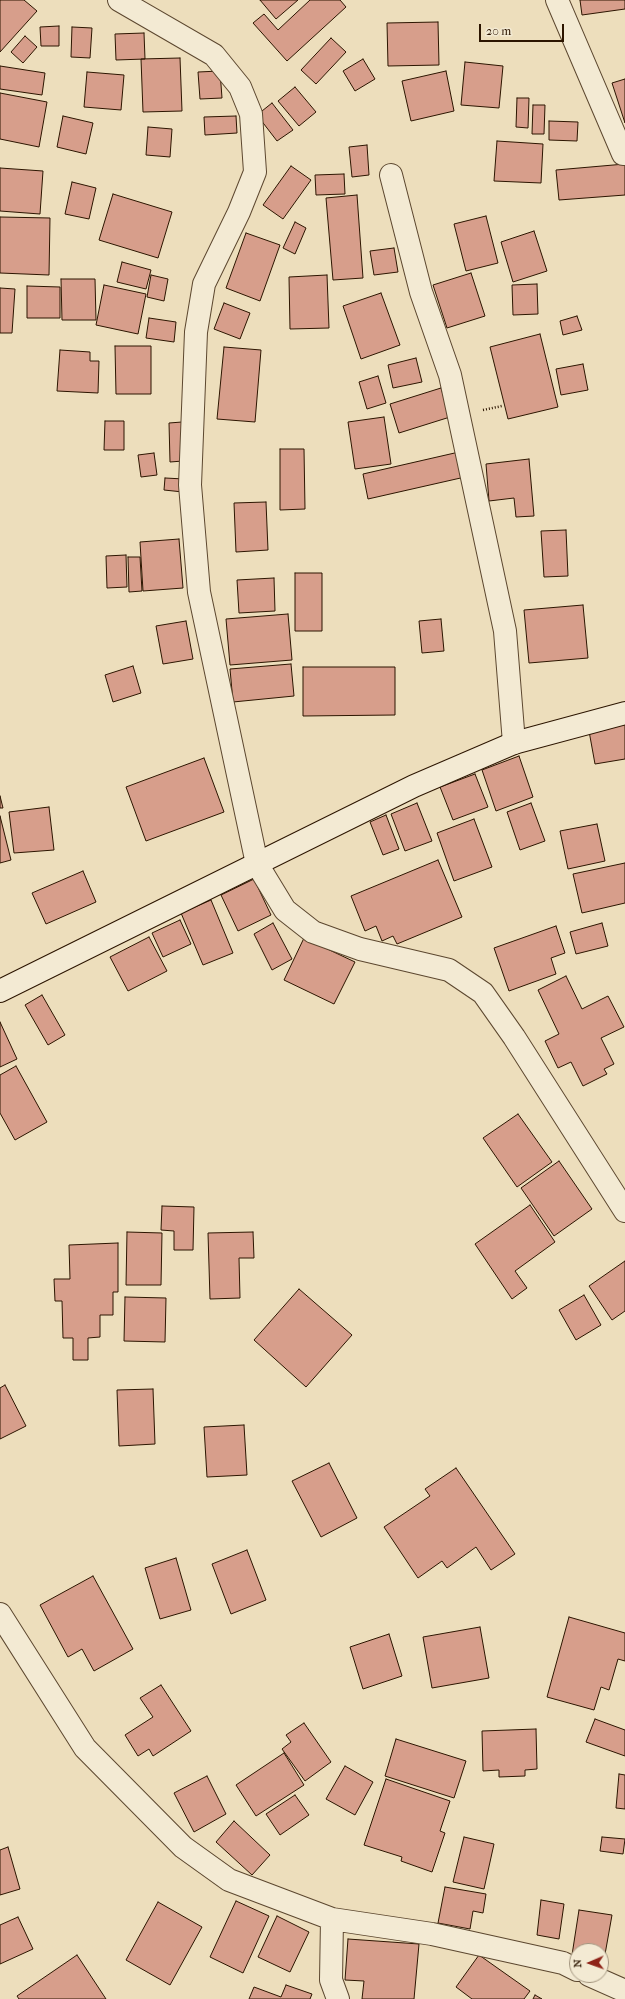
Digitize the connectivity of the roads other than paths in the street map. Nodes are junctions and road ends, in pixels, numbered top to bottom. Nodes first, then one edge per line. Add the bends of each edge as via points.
1 (119, 0) edge
2 (557, 0) edge
3 (625, 154) edge
4 (391, 175) dead end
5 (625, 713) edge
6 (514, 743) junction
7 (257, 864) junction
8 (0, 991) edge
9 (625, 1211) edge
10 (0, 1614) edge
11 (332, 1919) junction
12 (569, 1966) edge
13 (606, 1983) edge
14 (625, 1992) edge
15 (338, 1999) edge

1 - 7 street via 214,55 240,87 251,114 255,172 239,212 204,284 197,325 190,485 199,592
2 - 3 street
4 - 6 street via 420,292 450,375 505,631
5 - 6 street
6 - 7 street via 414,786
7 - 8 street
7 - 9 street via 285,910 313,932 360,948 449,970 483,993
10 - 11 street via 85,1748 183,1847 229,1880
11 - 12 street via 432,1934
11 - 15 street via 331,1980
13 - 14 street

